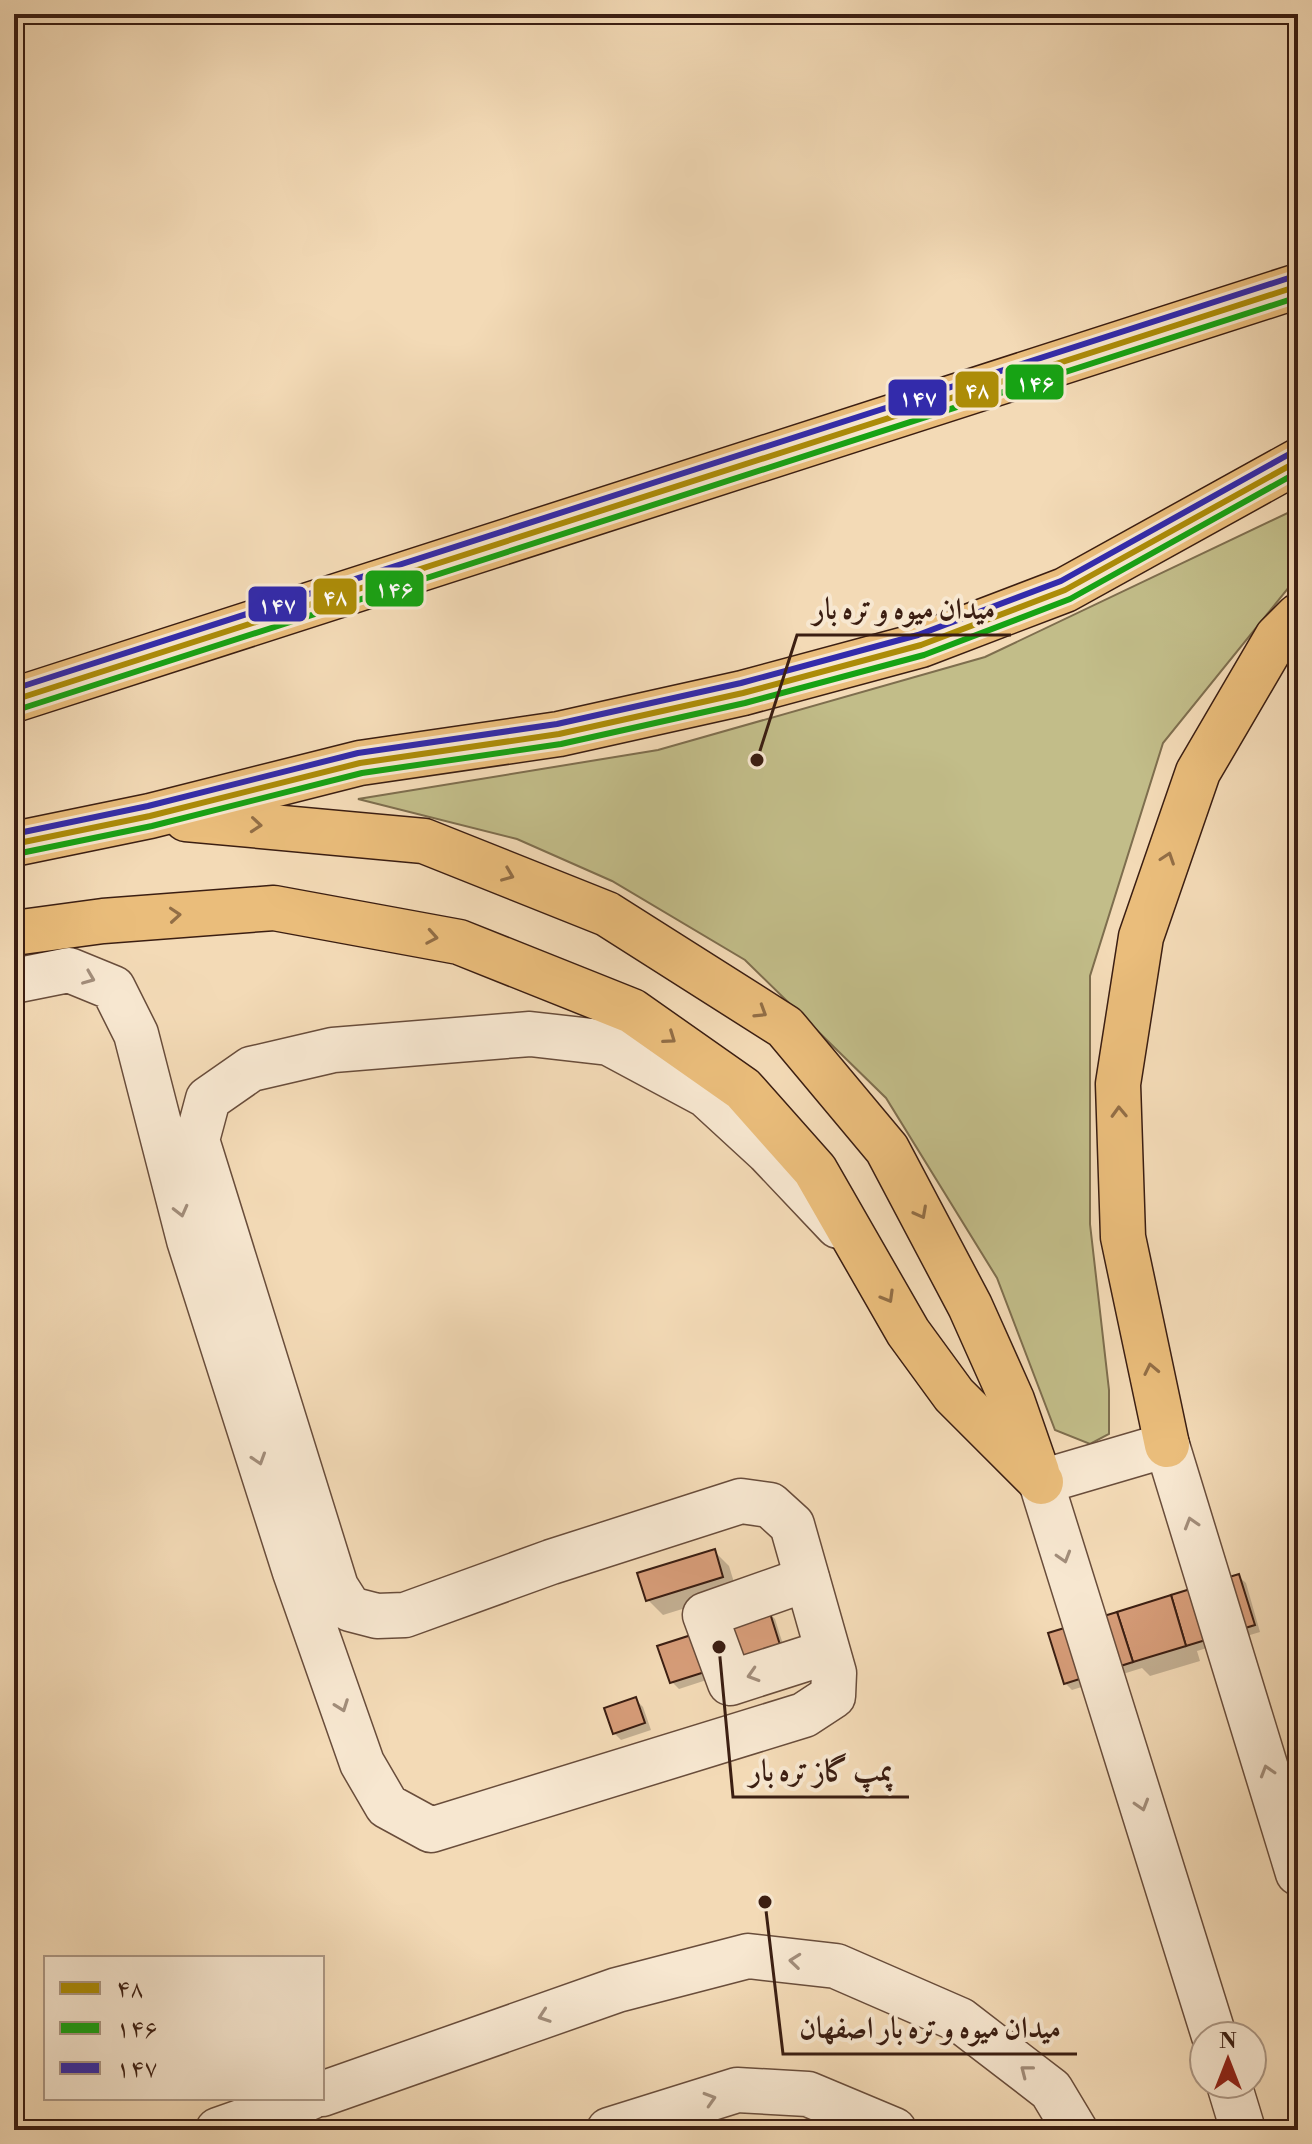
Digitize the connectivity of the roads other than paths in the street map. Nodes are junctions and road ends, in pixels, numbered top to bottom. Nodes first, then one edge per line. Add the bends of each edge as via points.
1 (1298, 286) edge
2 (1298, 461) edge
3 (1298, 616) edge
4 (14, 700) edge
5 (150, 816) junction
6 (14, 844) edge
7 (14, 933) edge
8 (14, 981) edge
9 (859, 1248) junction
10 (1167, 1445) junction
11 (1041, 1482) junction
12 (807, 1579) junction
13 (827, 1652) junction
14 (1298, 1873) edge
15 (1209, 2020) edge
16 (324, 2093) edge
17 (303, 2100) edge
18 (1234, 2100) edge
19 (218, 2130) edge
20 (609, 2130) edge
21 (894, 2130) edge
22 (1075, 2130) edge
23 (1243, 2130) edge

1 - 4 highway
2 - 5 highway via 1065,590 921,645 681,707 559,734 360,763
10 -> 3 highway via 1123,1237 1118,1084 1141,937 1198,772 1277,637
5 - 6 highway
5 -> 11 highway via 424,841 607,914 785,1027 887,1149 970,1306
7 -> 9 highway via 274,908 459,942 632,1011 743,1089 815,1170
8 -> 13 lane via 69,970 113,988 136,1034 189,1240 295,1572 362,1763 387,1806 431,1830 804,1715 833,1696 834,1673
9 -> 11 highway via 908,1332 954,1395
9 - 12 lane via 706,1095 609,1043 530,1034 333,1050 251,1069 208,1099 197,1140 336,1587 350,1609 377,1616 405,1615 741,1501 770,1505 792,1525
10 - 11 lane
14 -> 10 lane
11 -> 15 lane
12 - 13 lane
13 -> 12 lane via 730,1683 705,1615
22 -> 16 lane via 1051,2090 960,2020 836,1966 748,1956 617,1990
17 - 19 lane
18 - 23 lane
20 -> 21 lane via 737,2090 808,2094

